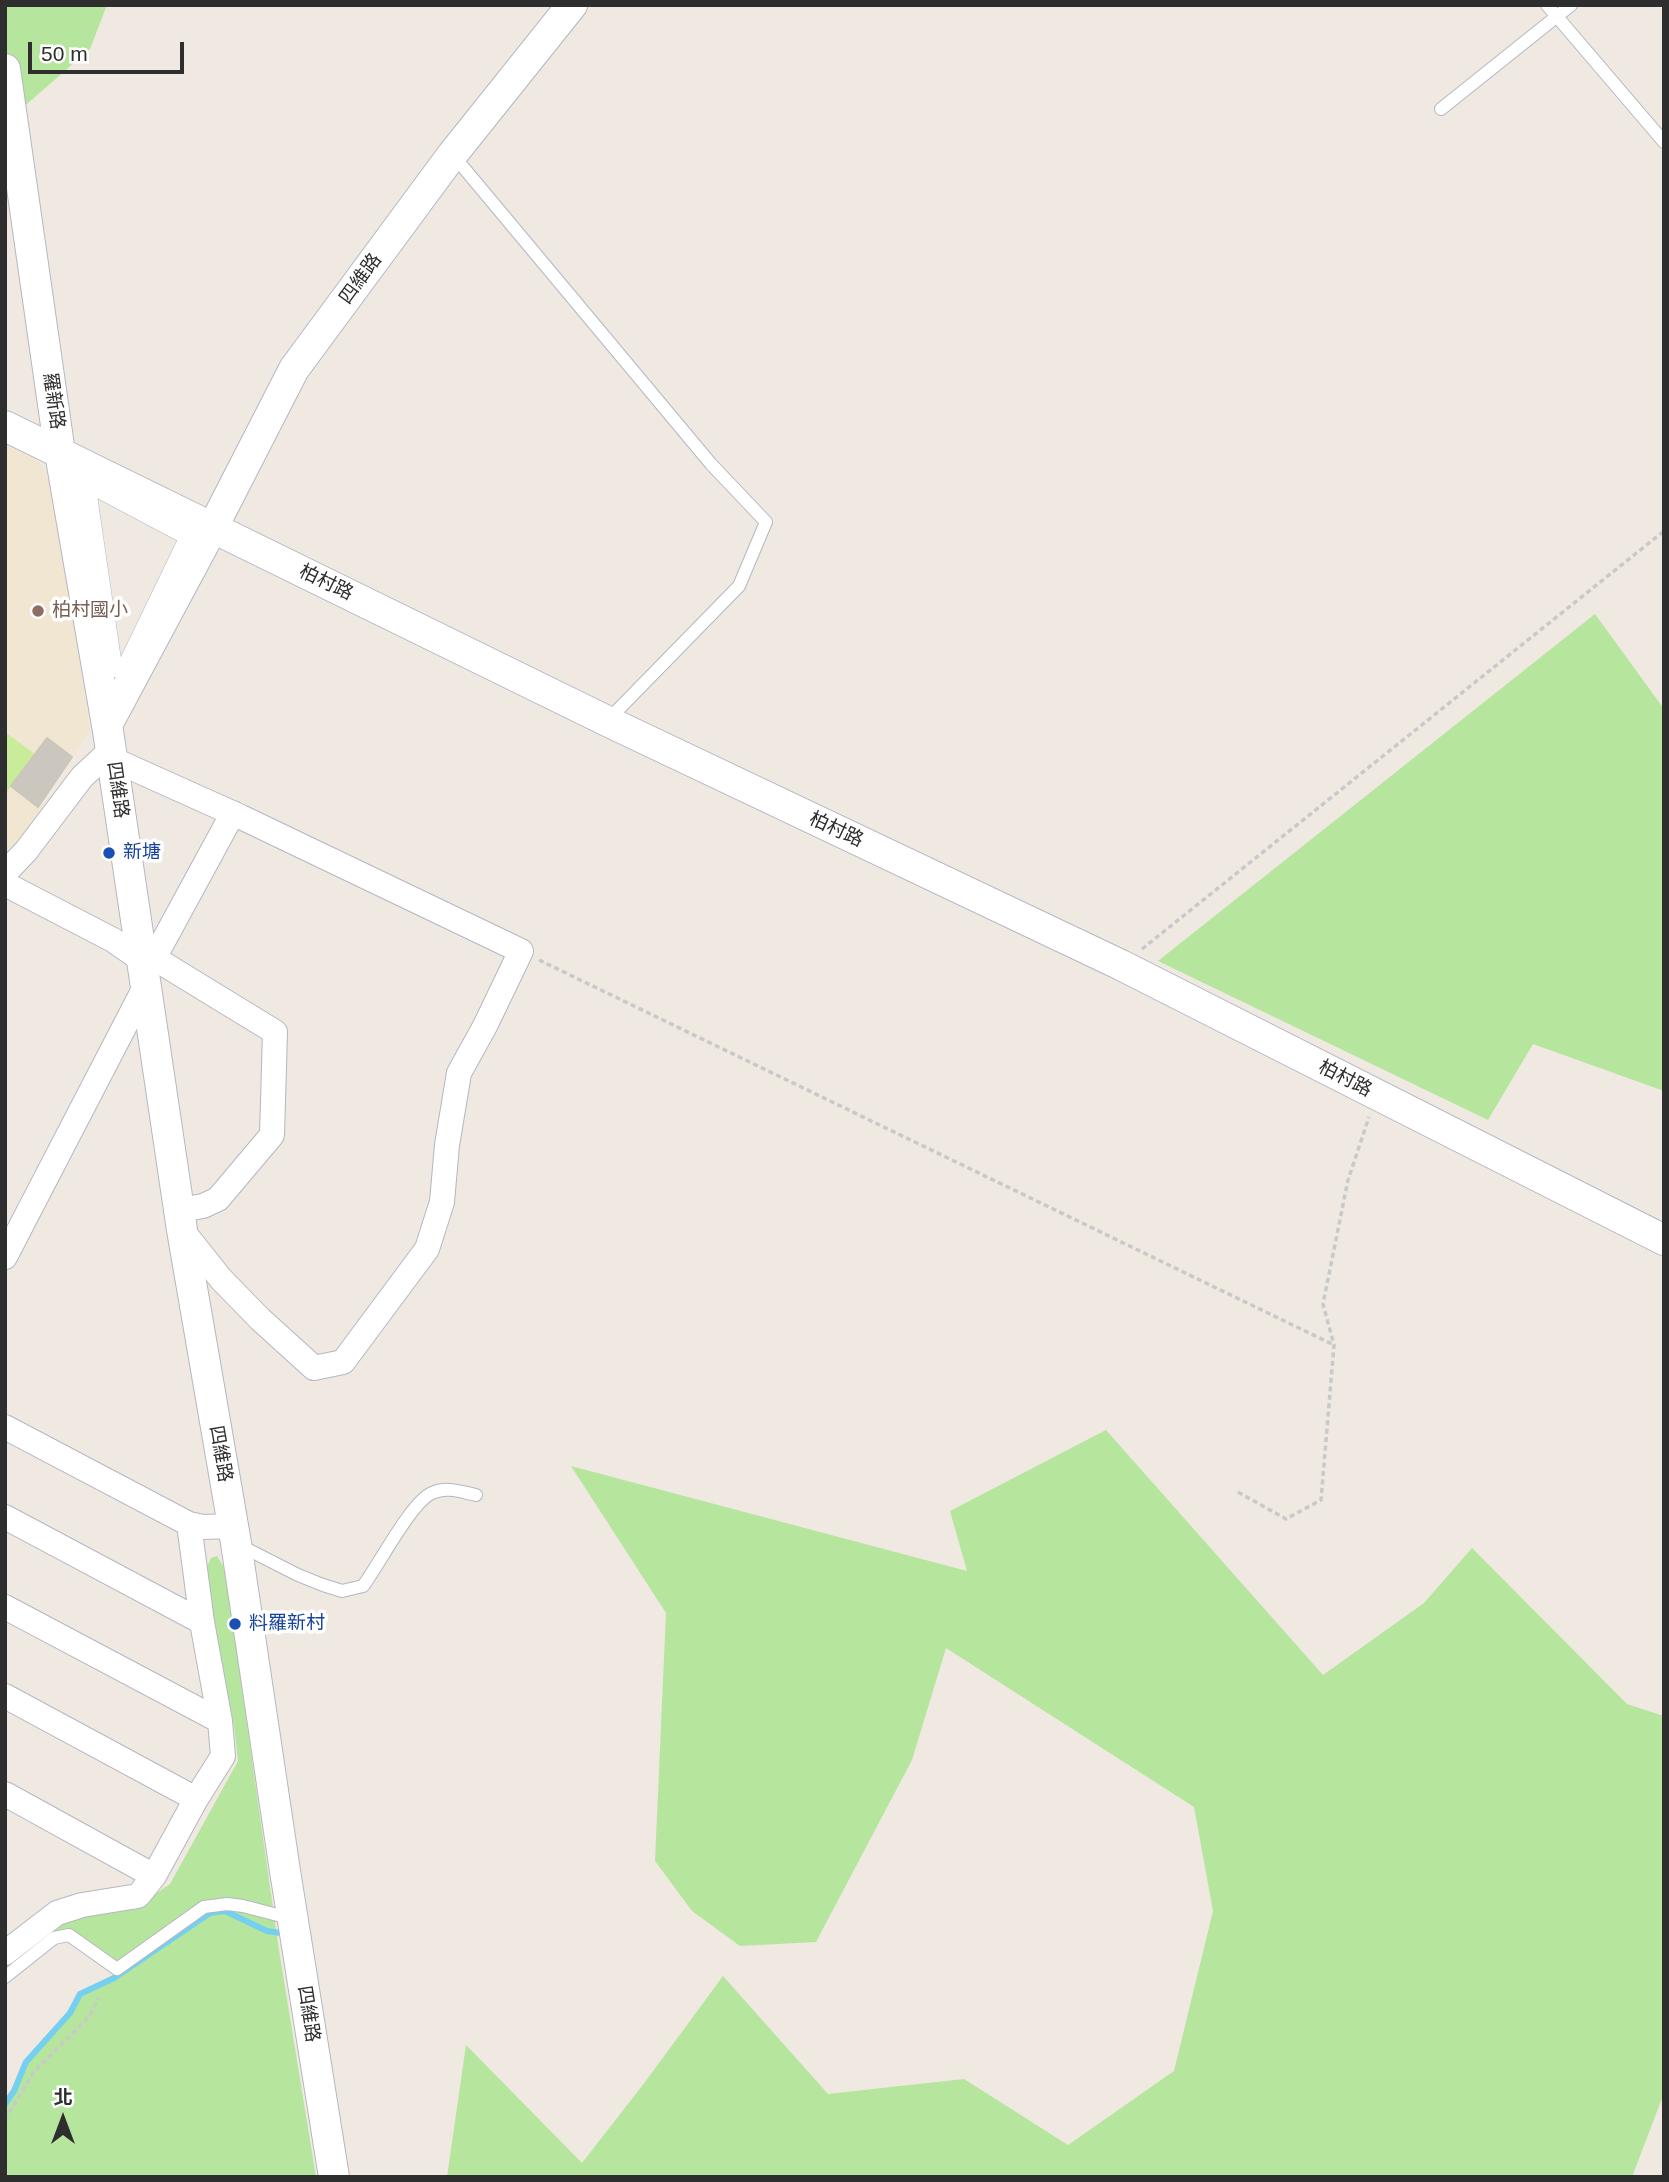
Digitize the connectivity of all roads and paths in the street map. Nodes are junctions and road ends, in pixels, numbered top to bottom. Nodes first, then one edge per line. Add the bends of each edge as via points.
1 (572, 5) edge
2 (1547, 5) edge
3 (1571, 5) edge
4 (1556, 17) junction
5 (5, 69) edge
6 (1441, 109) dead end
7 (1664, 142) edge
8 (452, 155) junction
9 (5, 426) edge
10 (61, 453) junction
11 (89, 483) joint
12 (213, 527) junction
13 (1664, 531) edge
14 (607, 721) junction
15 (110, 741) junction
16 (233, 814) junction
17 (5, 873) edge
18 (5, 884) edge
19 (521, 951) junction
20 (1121, 965) junction
21 (146, 971) junction
22 (1377, 1095) junction
23 (181, 1220) junction
24 (1664, 1240) edge
25 (5, 1256) edge
26 (1334, 1345) junction
27 (5, 1427) edge
28 (1237, 1492) dead end
29 (476, 1495) dead end
30 (5, 1517) edge
31 (189, 1524) junction
32 (234, 1534) junction
33 (5, 1607) edge
34 (202, 1622) junction
35 (5, 1696) edge
36 (220, 1721) junction
37 (5, 1794) edge
38 (196, 1799) junction
39 (154, 1876) junction
40 (293, 1919) junction
41 (5, 1953) edge
42 (5, 1977) edge
43 (99, 1998) dead end
44 (5, 2120) edge
45 (334, 2177) edge

1 - 8 street, 四維路
2 - 4 lane
3 - 4 lane
4 - 6 lane
4 - 7 lane
5 - 10 street, 羅新路
8 - 12 street, 四維路 via 294,369
8 - 14 lane via 766,522 739,586
9 - 10 street, 柏村路
10 - 12 street, 柏村路
10 - 15 street, 羅新路
11 - 11 street via 186,535 165,588 123,669 115,668 112,660 85,486
12 - 14 street, 柏村路
12 - 15 street, 四維路
13 - 20 path
14 - 20 street, 柏村路
15 - 16 street
15 - 17 street
15 - 21 street, 四維路
16 - 19 street
16 - 21 street
18 - 21 street via 113,940
19 - 23 street via 459,1073 442,1202 427,1249 343,1362 314,1368 221,1279
19 - 26 path
20 - 22 street, 柏村路
21 - 23 street, 四維路
21 - 23 street via 275,1032 272,1135 218,1199
21 - 25 street
22 - 24 street, 柏村路
22 - 26 path via 1349,1180 1323,1304
23 - 32 street, 四維路
26 - 28 path via 1321,1500 1286,1519
27 - 31 street
29 - 32 lane via 447,1489 431,1493 415,1508 363,1586 342,1591 298,1575
30 - 34 street
31 - 32 street
31 - 34 street
32 - 40 street, 四維路
33 - 36 street
34 - 36 street
35 - 38 street
36 - 38 street via 223,1756
37 - 39 street
38 - 39 street
39 - 41 street via 138,1896 57,1913
40 - 42 lane via 243,1906 204,1907 117,1969 69,1935 54,1938
40 - 45 street, 四維路
43 - 44 path via 88,2018 33,2073

